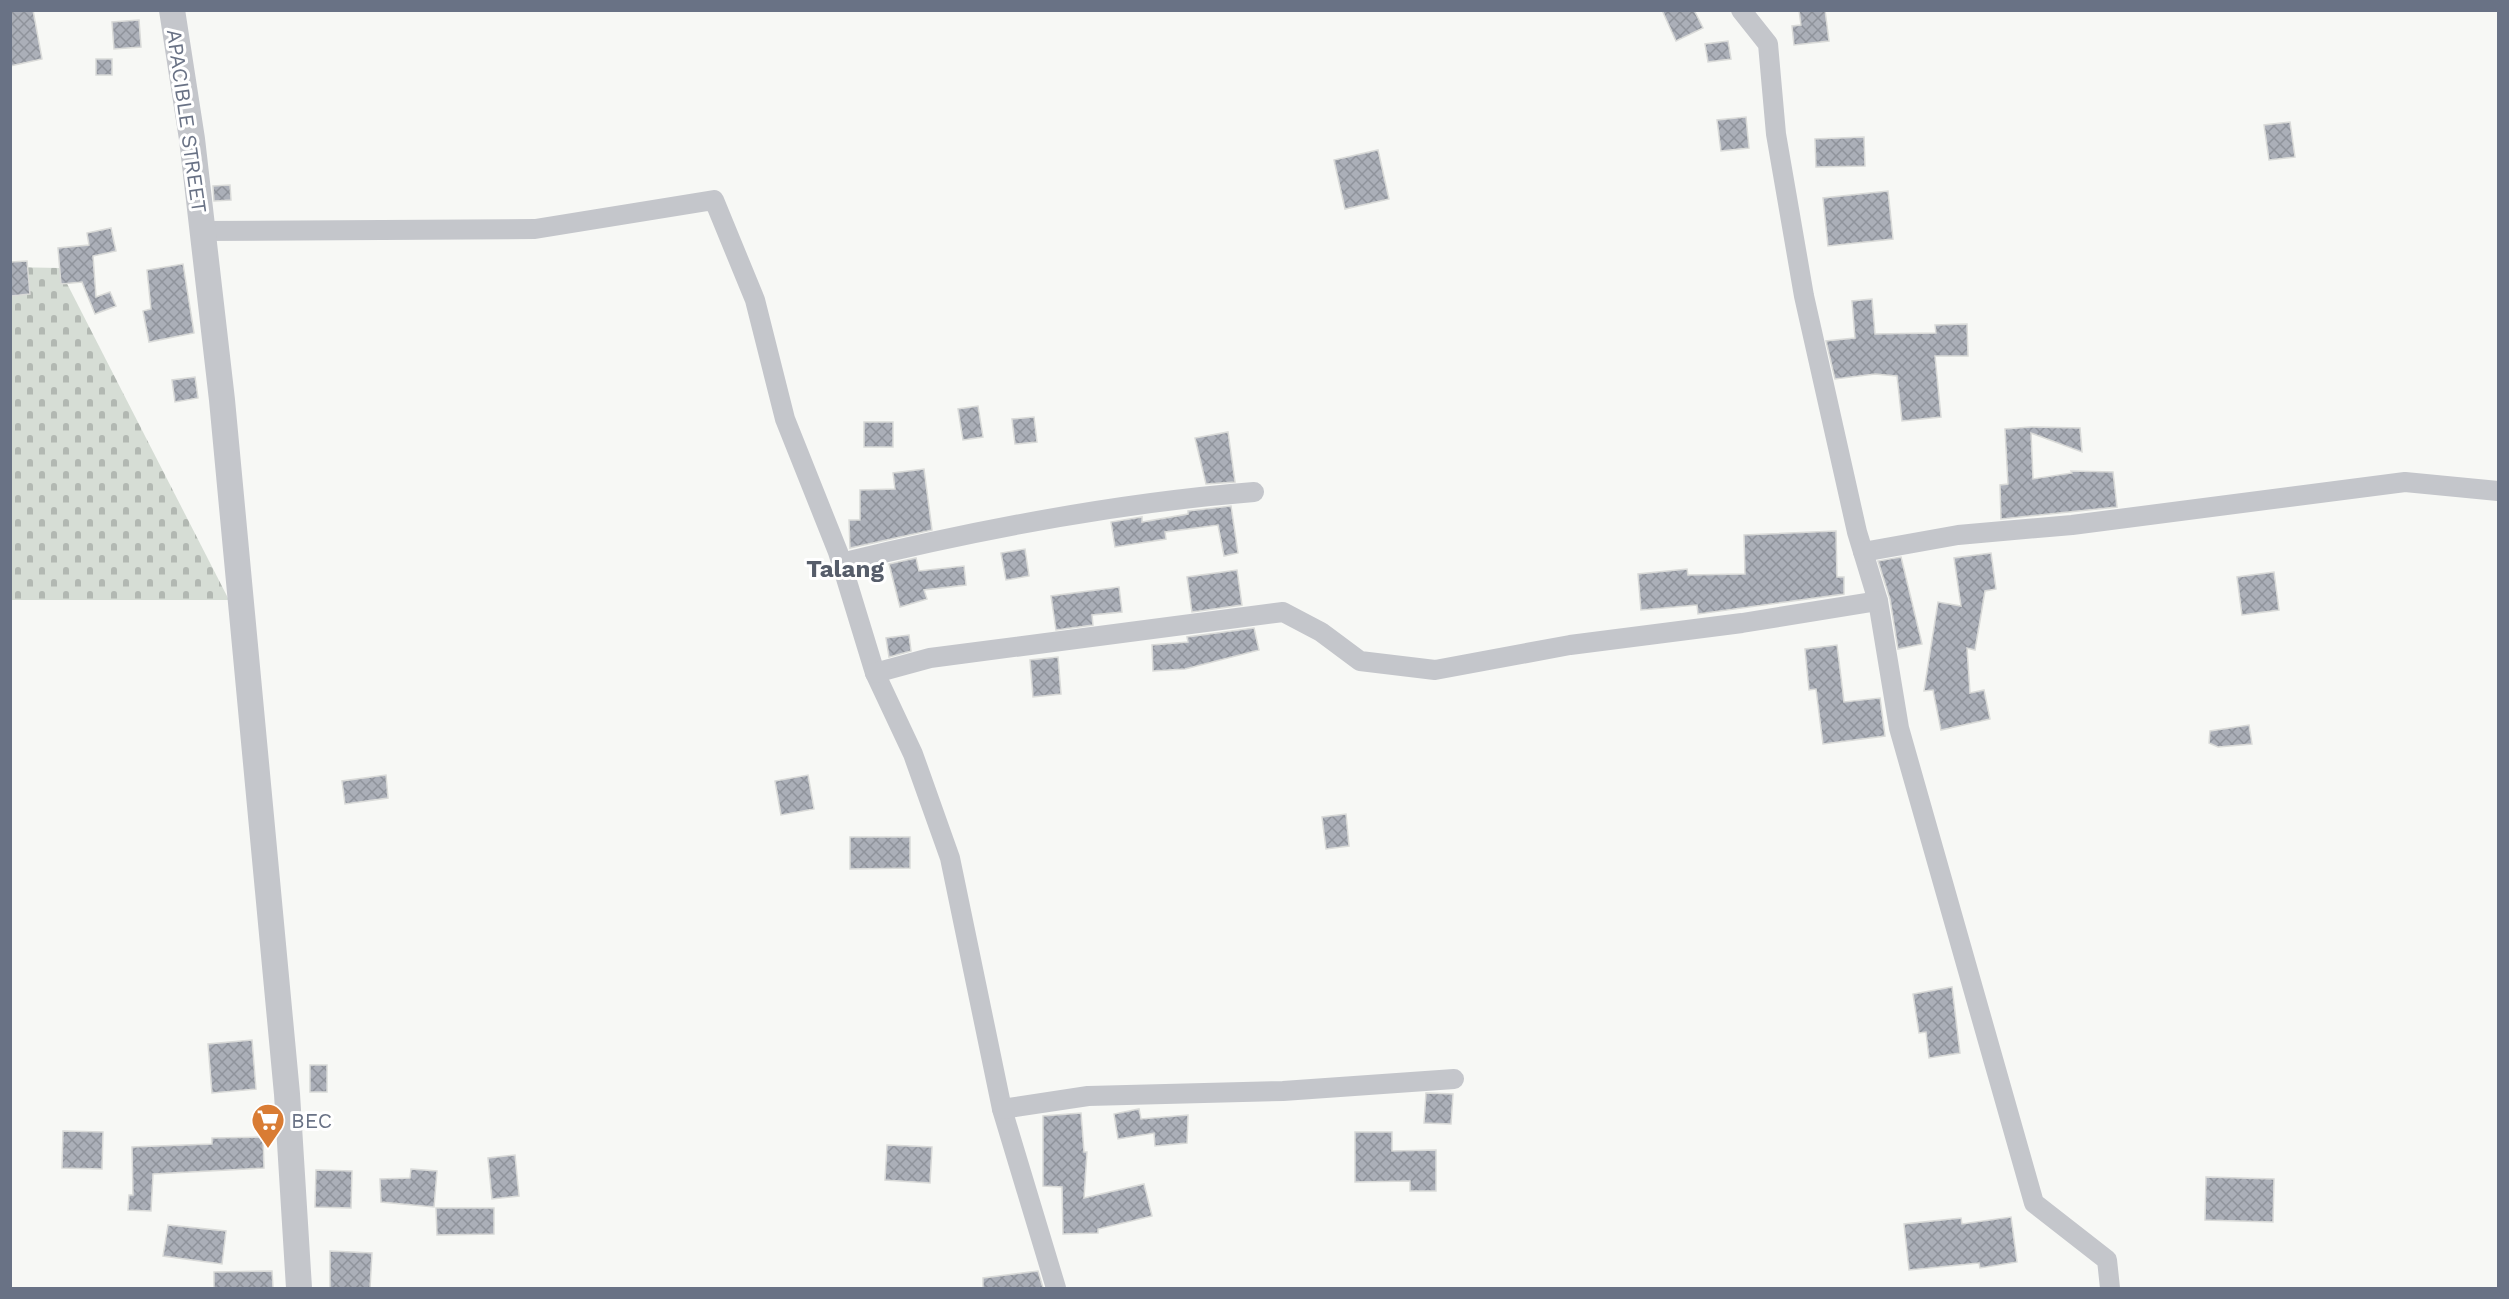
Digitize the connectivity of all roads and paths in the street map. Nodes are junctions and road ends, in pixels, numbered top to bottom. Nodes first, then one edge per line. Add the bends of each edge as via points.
1 (172, 10) edge
2 (1741, 10) edge
3 (202, 231) junction
4 (2499, 490) edge
5 (1254, 492) dead end
6 (1863, 552) junction
7 (841, 563) junction
8 (1878, 601) junction
9 (875, 673) junction
10 (1454, 1079) dead end
11 (1002, 1109) junction
12 (298, 1288) edge
13 (1056, 1288) edge
14 (2110, 1288) edge

1 - 3 street, APACIBLE STREET
2 - 6 street via 1768,44 1776,134 1804,296
3 - 7 street via 535,229 714,201 755,300 785,419
3 - 12 street, APACIBLE STREET via 222,400 287,1094
4 - 6 street via 2405,482 2072,525 1958,535
5 - 7 street via 1191,497 940,539
6 - 8 street
7 - 9 street
8 - 9 street via 1570,645 1435,670 1360,661 1321,632 1283,612 930,658
8 - 14 street via 1899,728 2034,1203 2107,1260
9 - 11 street via 913,754 950,858
10 - 11 street via 1283,1091 1088,1096
11 - 13 street

